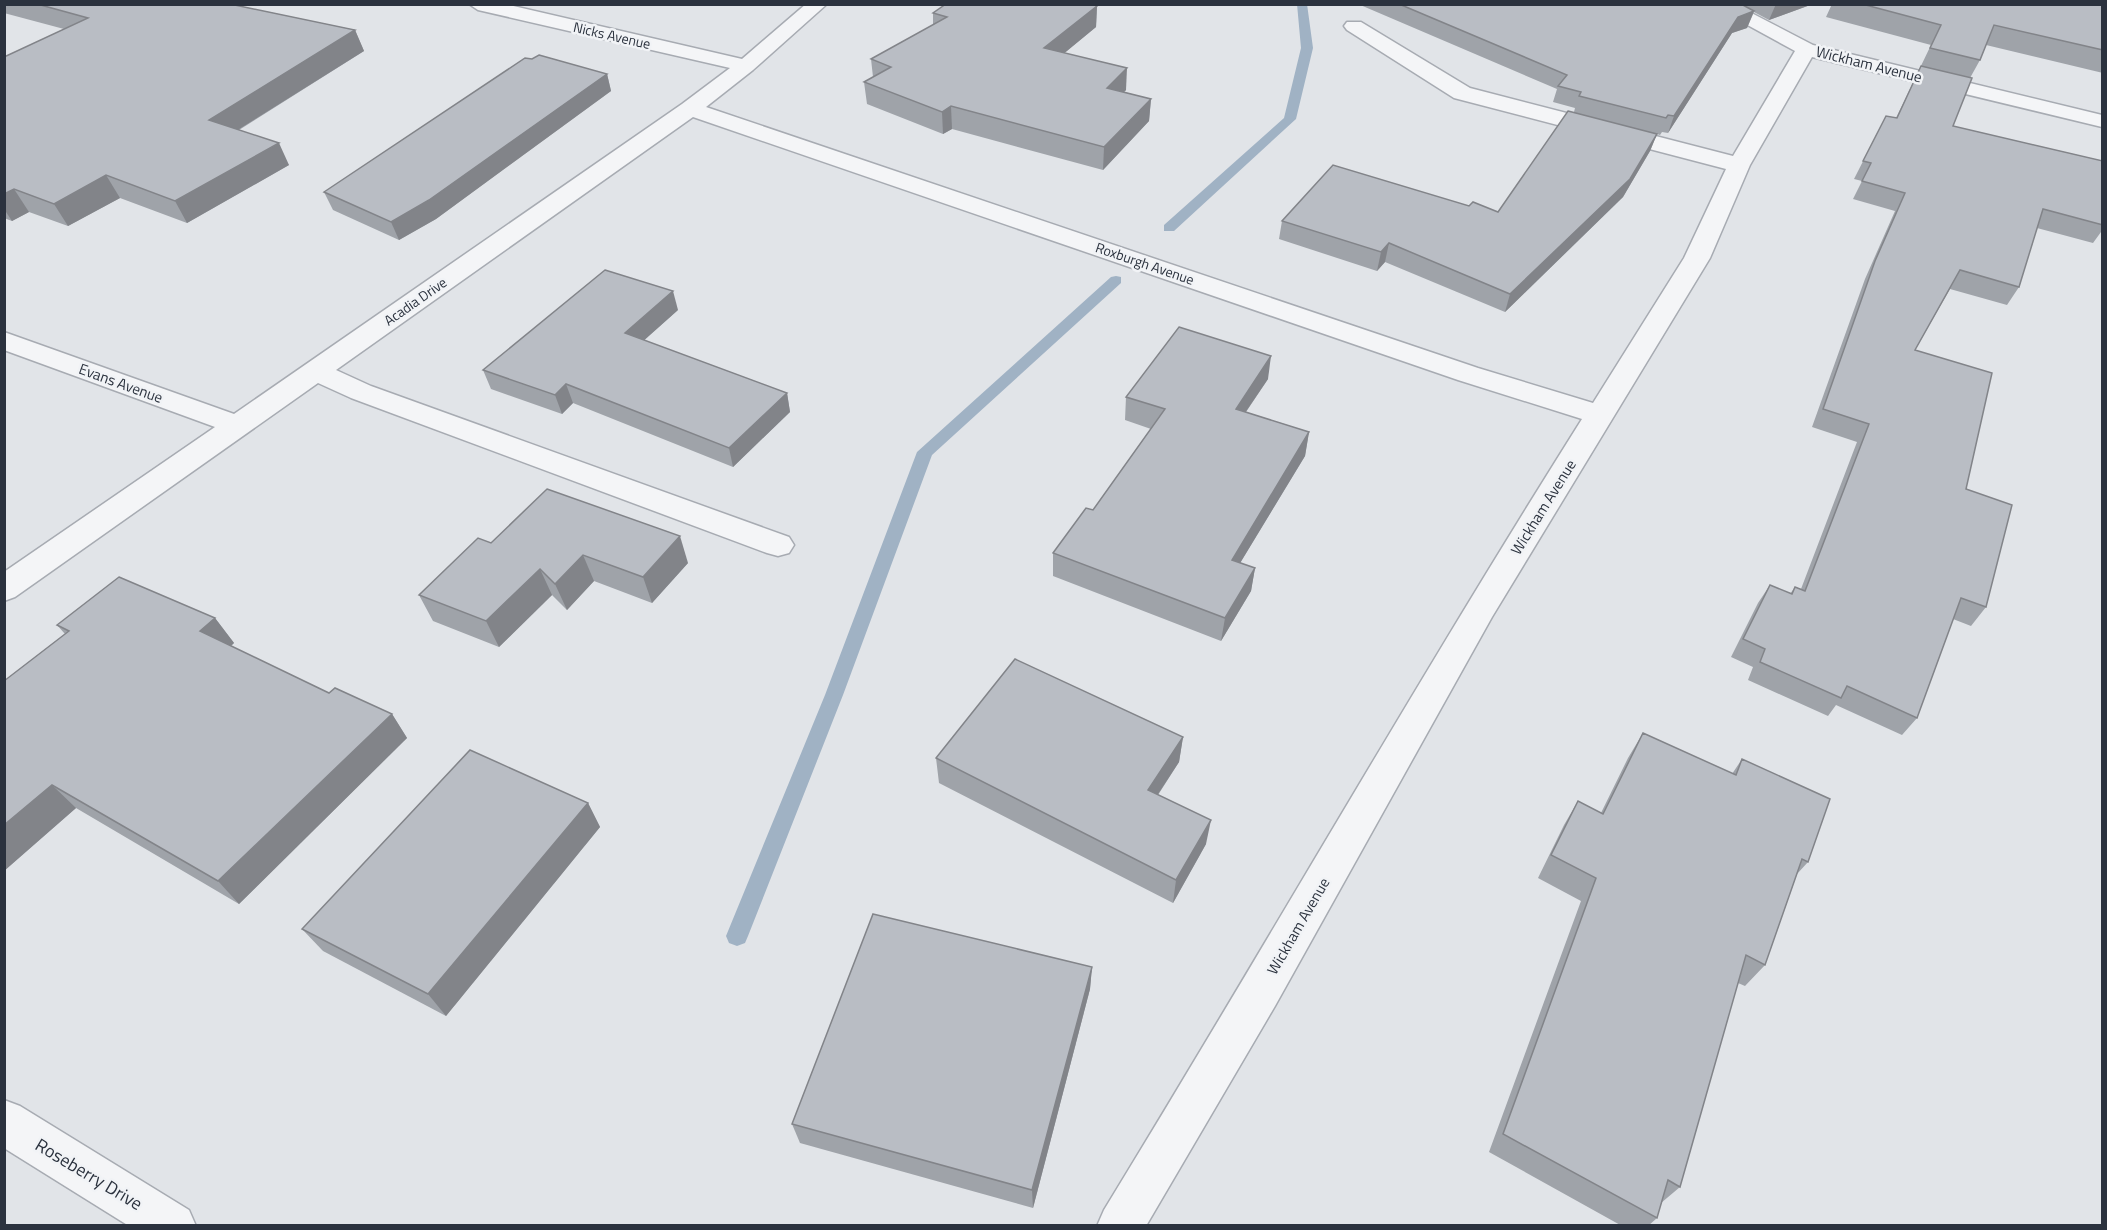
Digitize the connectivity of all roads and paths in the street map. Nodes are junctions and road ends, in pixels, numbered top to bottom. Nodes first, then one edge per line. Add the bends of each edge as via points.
1 (478, 4) edge
2 (818, 4) edge
3 (1718, 4) edge
4 (1354, 26) dead end
5 (1806, 49) junction
6 (746, 66) junction
7 (690, 109) junction
8 (2103, 121) edge
9 (1740, 165) junction
10 (4, 340) edge
11 (314, 371) junction
12 (1600, 415) junction
13 (237, 425) junction
14 (778, 545) dead end
15 (4, 589) edge
16 (4, 1122) edge
17 (173, 1226) edge
18 (1120, 1226) edge

1 - 6 street, Nicks Avenue
2 - 6 street, Acadia Drive
3 - 5 street
4 - 9 street via 1462,93
5 - 8 street, Wickham Avenue
5 - 9 street, Wickham Avenue
6 - 7 street, Acadia Drive
7 - 11 street, Acadia Drive
7 - 12 street, Roxburgh Avenue via 1468,374
9 - 12 street, Wickham Avenue via 1697,258
10 - 13 street, Evans Avenue
11 - 13 street, Acadia Drive
11 - 14 street
12 - 18 street, Wickham Avenue via 1480,608 1260,992
13 - 15 street, Acadia Drive
16 - 17 street, Roseberry Drive

